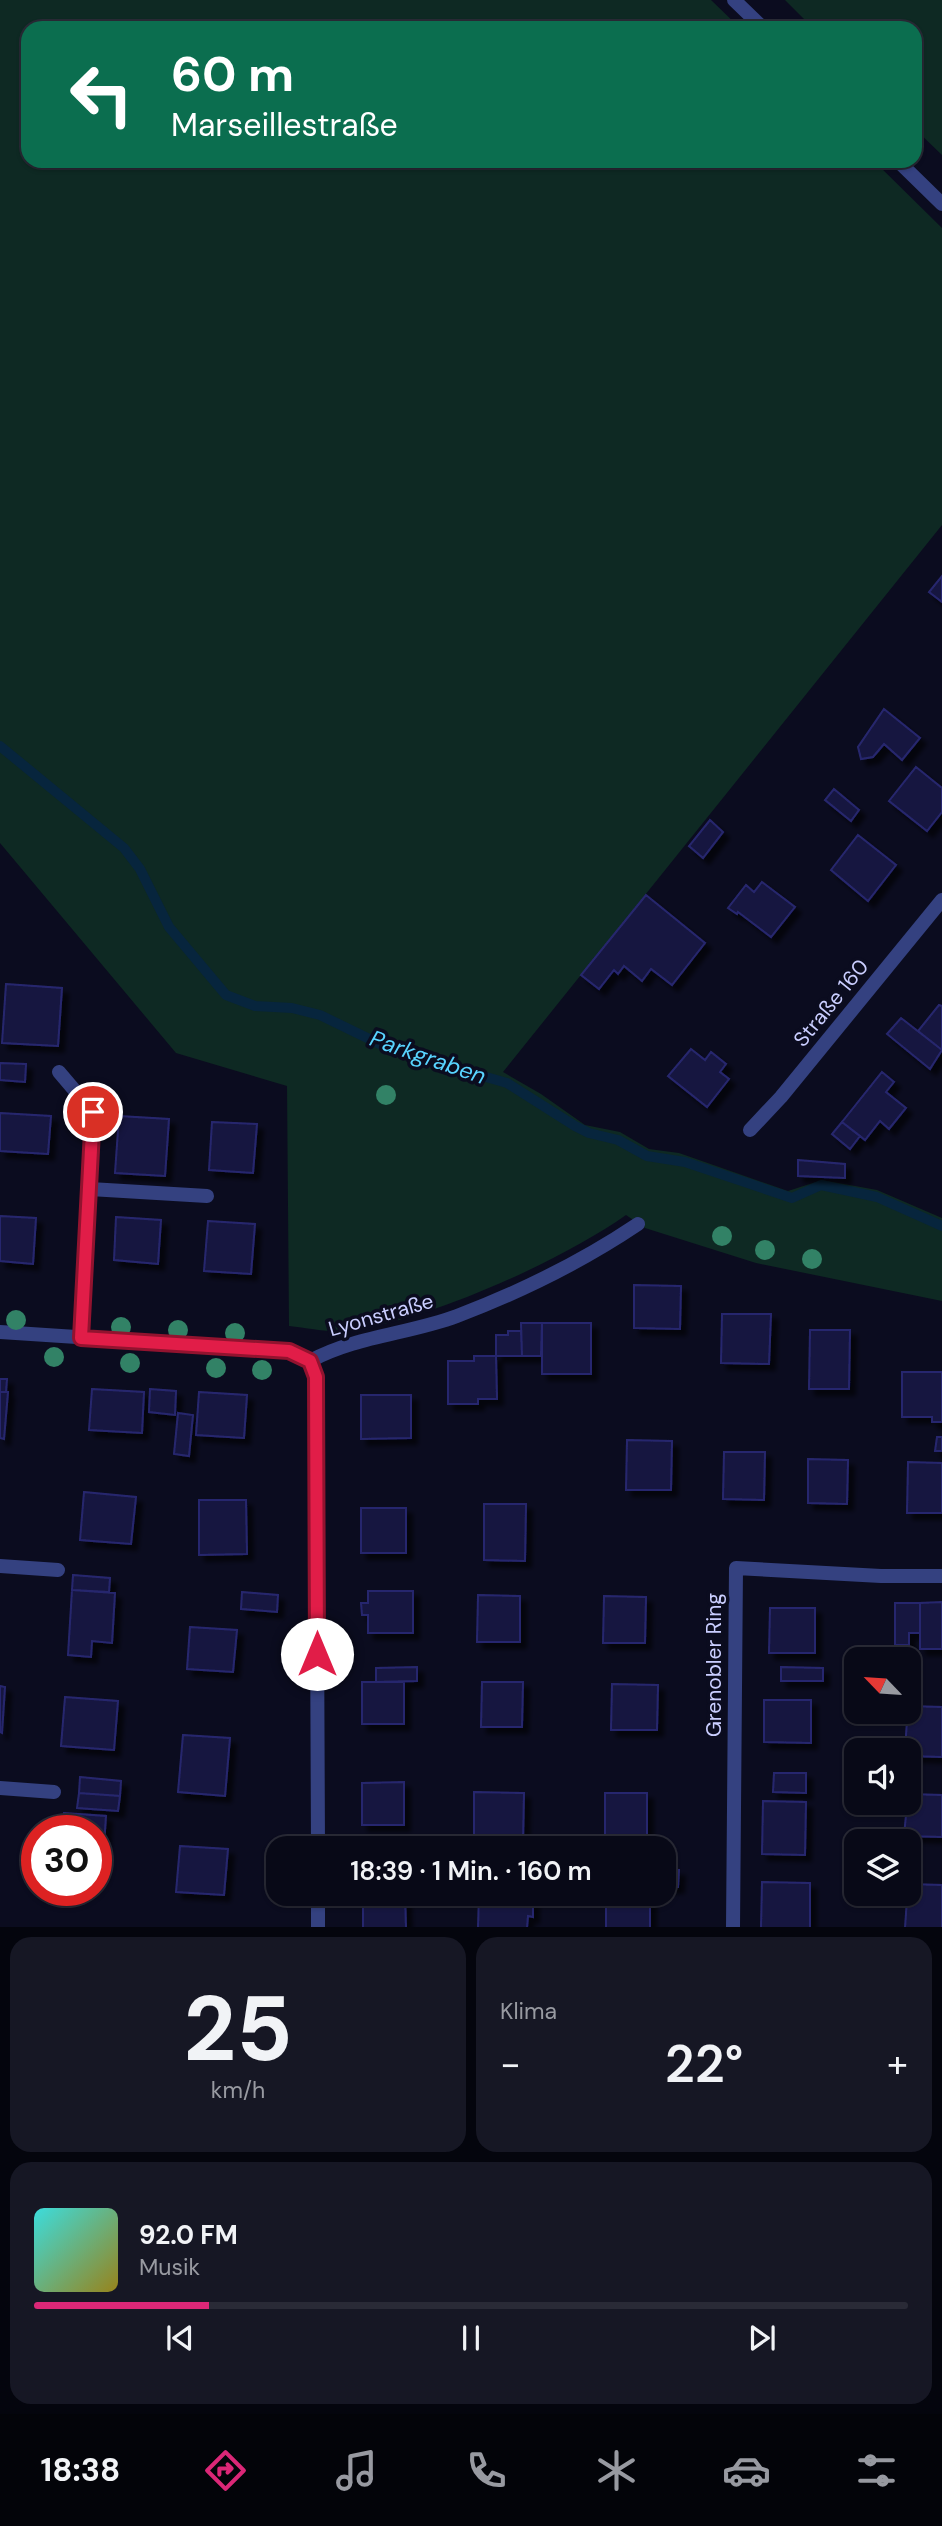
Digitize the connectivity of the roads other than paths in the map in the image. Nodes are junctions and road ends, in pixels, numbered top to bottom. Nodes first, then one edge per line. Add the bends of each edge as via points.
1 (734, 0) edge
2 (756, 21) edge
3 (905, 168) edge
4 (942, 204) edge
5 (942, 900) edge
6 (59, 1072) dead end
7 (750, 1130) dead end
8 (90, 1189) junction
9 (206, 1196) dead end
10 (638, 1223) dead end
11 (0, 1332) edge
12 (81, 1338) junction
13 (310, 1361) junction
14 (0, 1566) edge
15 (58, 1570) dead end
16 (942, 1576) edge
17 (0, 1788) edge
18 (54, 1792) dead end
19 (318, 1836) edge
20 (318, 1906) edge
21 (318, 1927) edge
22 (733, 1927) edge

1 - 2 street
3 - 4 street
5 - 7 street, Straße 160
6 - 8 street via 93,1112
8 - 9 street
8 - 12 street
10 - 13 street, Lyonstraße via 576,1262 456,1316 336,1347
11 - 12 street
12 - 13 street via 289,1351
13 - 19 street, Lyonstraße via 316,1377
14 - 15 street
16 - 22 street, Grenobler Ring via 736,1568
17 - 18 street
20 - 21 street

